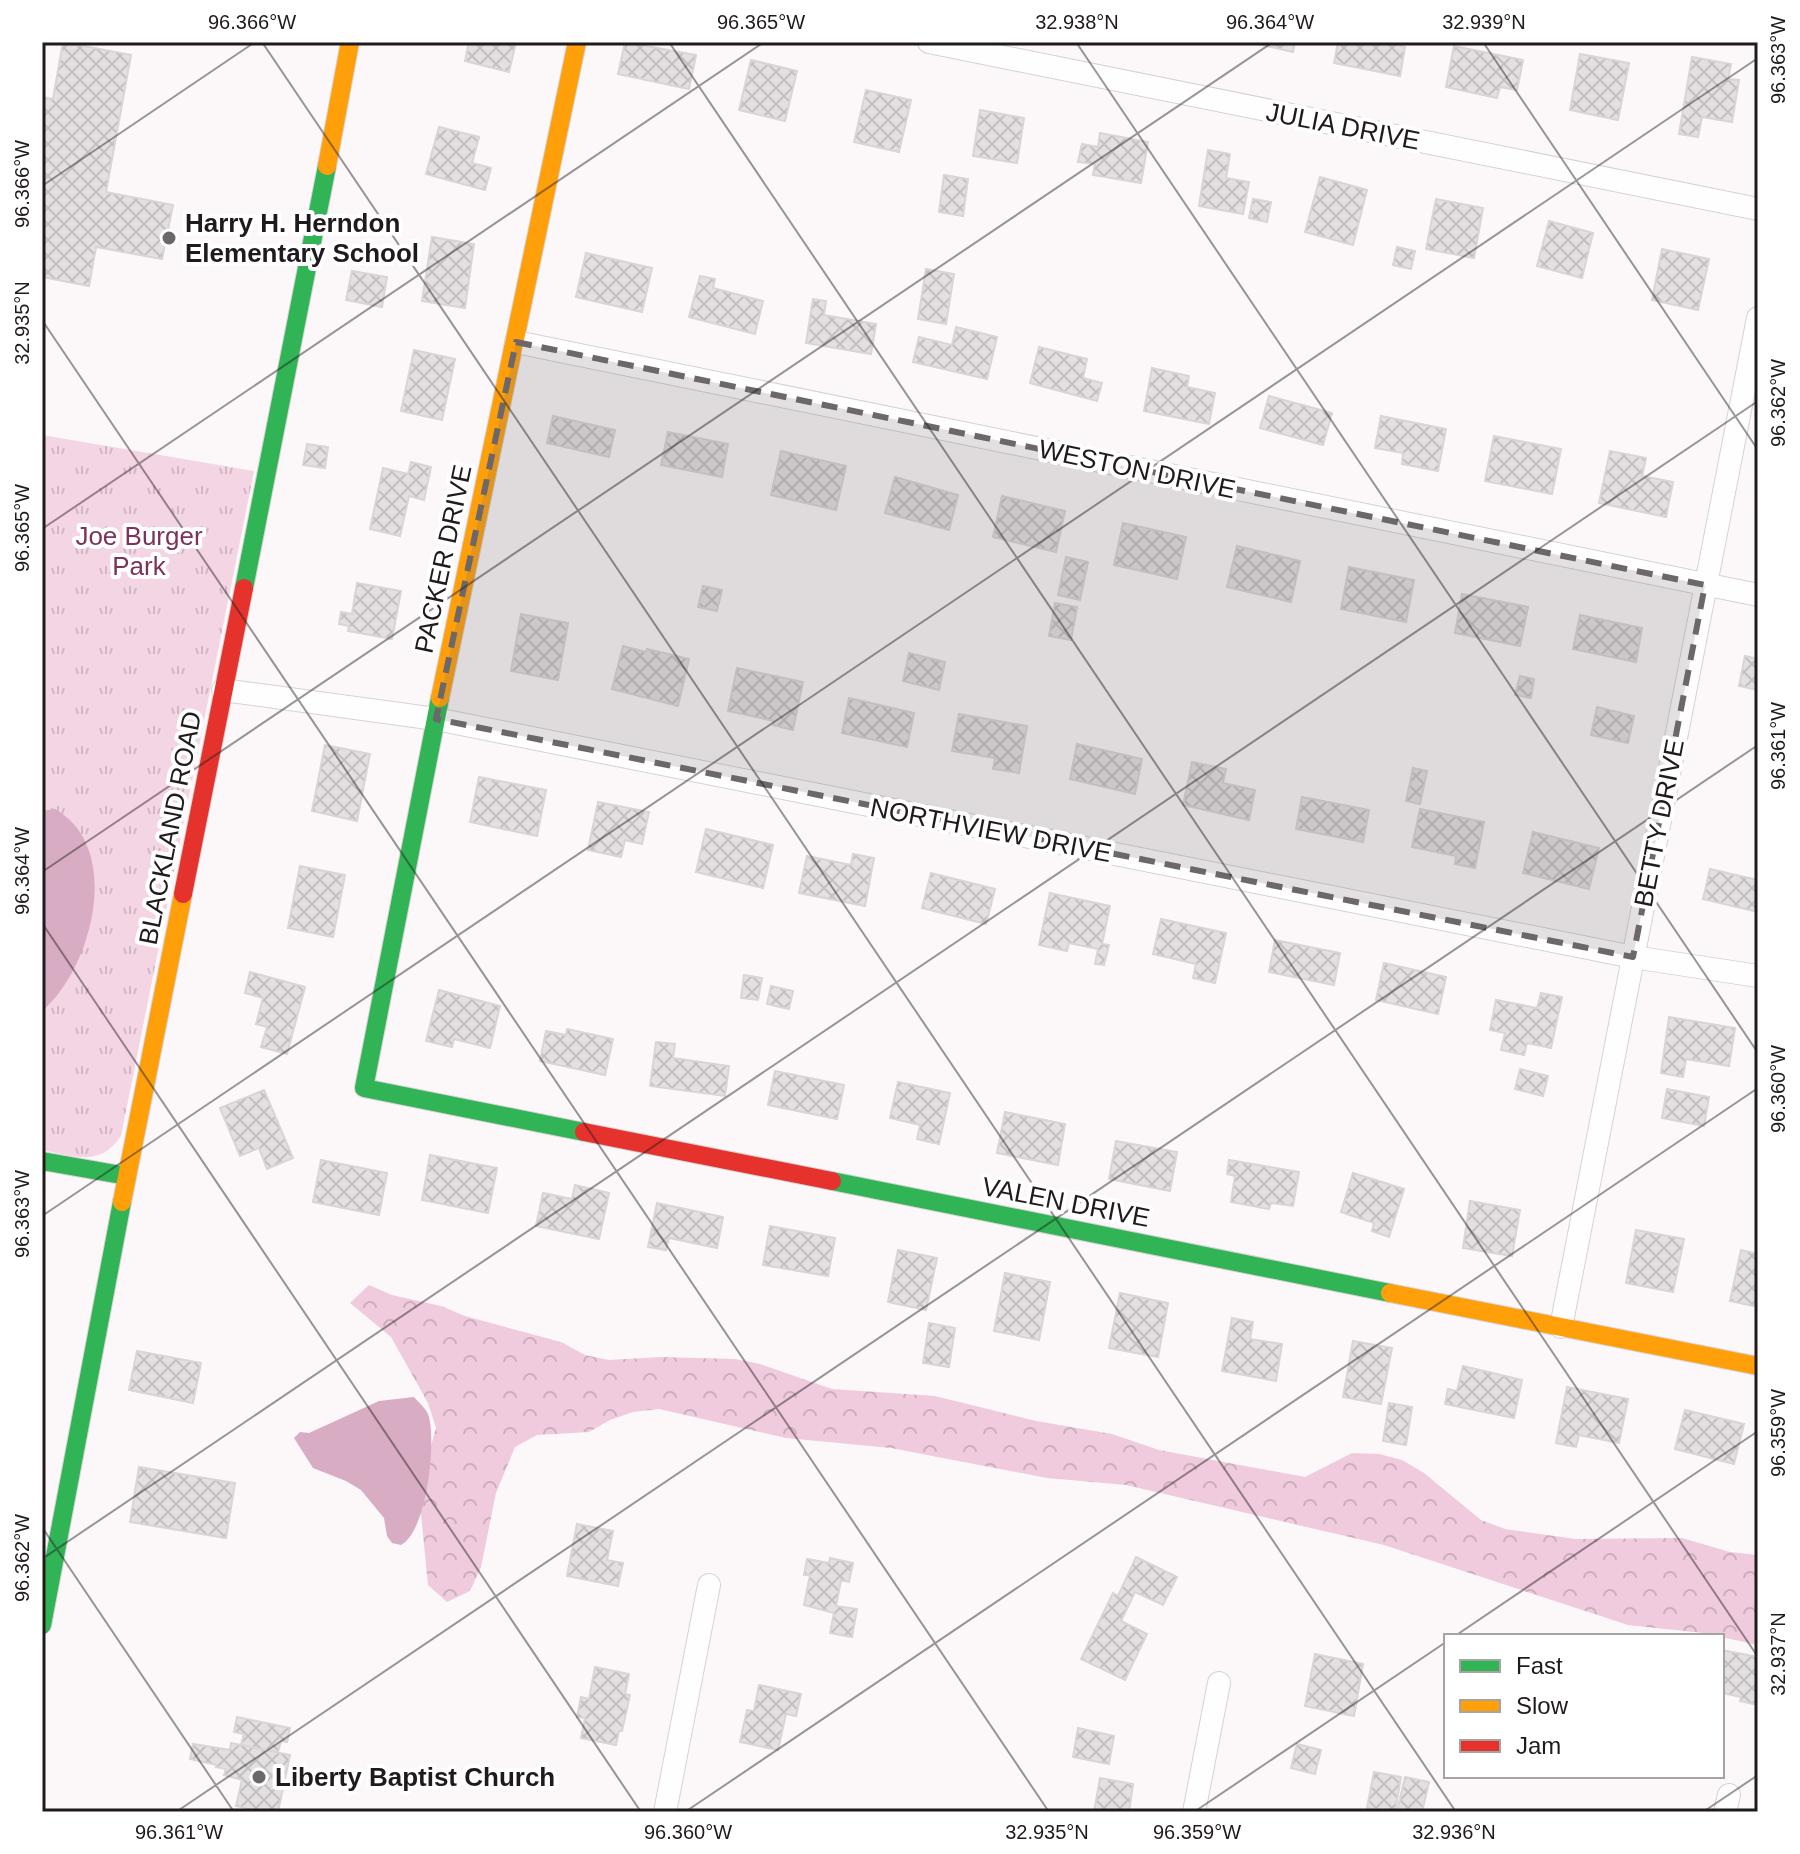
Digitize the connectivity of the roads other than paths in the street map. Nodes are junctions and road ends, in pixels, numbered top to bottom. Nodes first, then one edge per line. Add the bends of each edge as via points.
1 (350, 42) edge
2 (577, 42) edge
3 (929, 42) edge
4 (1758, 209) edge
5 (1758, 318) edge
6 (516, 342) junction
7 (1705, 585) junction
8 (1758, 595) edge
9 (223, 690) junction
10 (436, 719) junction
11 (1633, 957) junction
12 (1758, 976) edge
13 (364, 1088) joint
14 (42, 1161) edge
15 (127, 1176) junction
16 (1561, 1327) junction
17 (1758, 1366) edge
18 (709, 1585) dead end
19 (42, 1625) edge
20 (1219, 1683) dead end
21 (665, 1812) edge
22 (1194, 1812) edge

1 - 9 street, BLACKLAND ROAD
2 - 6 street, PACKER DRIVE
3 - 4 street, JULIA DRIVE
5 - 7 street, BETTY DRIVE
6 - 7 street, WESTON DRIVE
6 - 10 street, PACKER DRIVE
7 - 8 street, WESTON DRIVE
7 - 11 street, BETTY DRIVE
9 - 10 street, NORTHVIEW DRIVE
9 - 15 street, BLACKLAND ROAD
10 - 11 street, NORTHVIEW DRIVE
10 - 13 street, PACKER DRIVE
11 - 12 street, NORTHVIEW DRIVE
11 - 16 street, BETTY DRIVE
13 - 16 street, VALEN DRIVE
14 - 15 street
15 - 19 street, BLACKLAND ROAD
16 - 17 street, VALEN DRIVE
18 - 21 street
20 - 22 street

